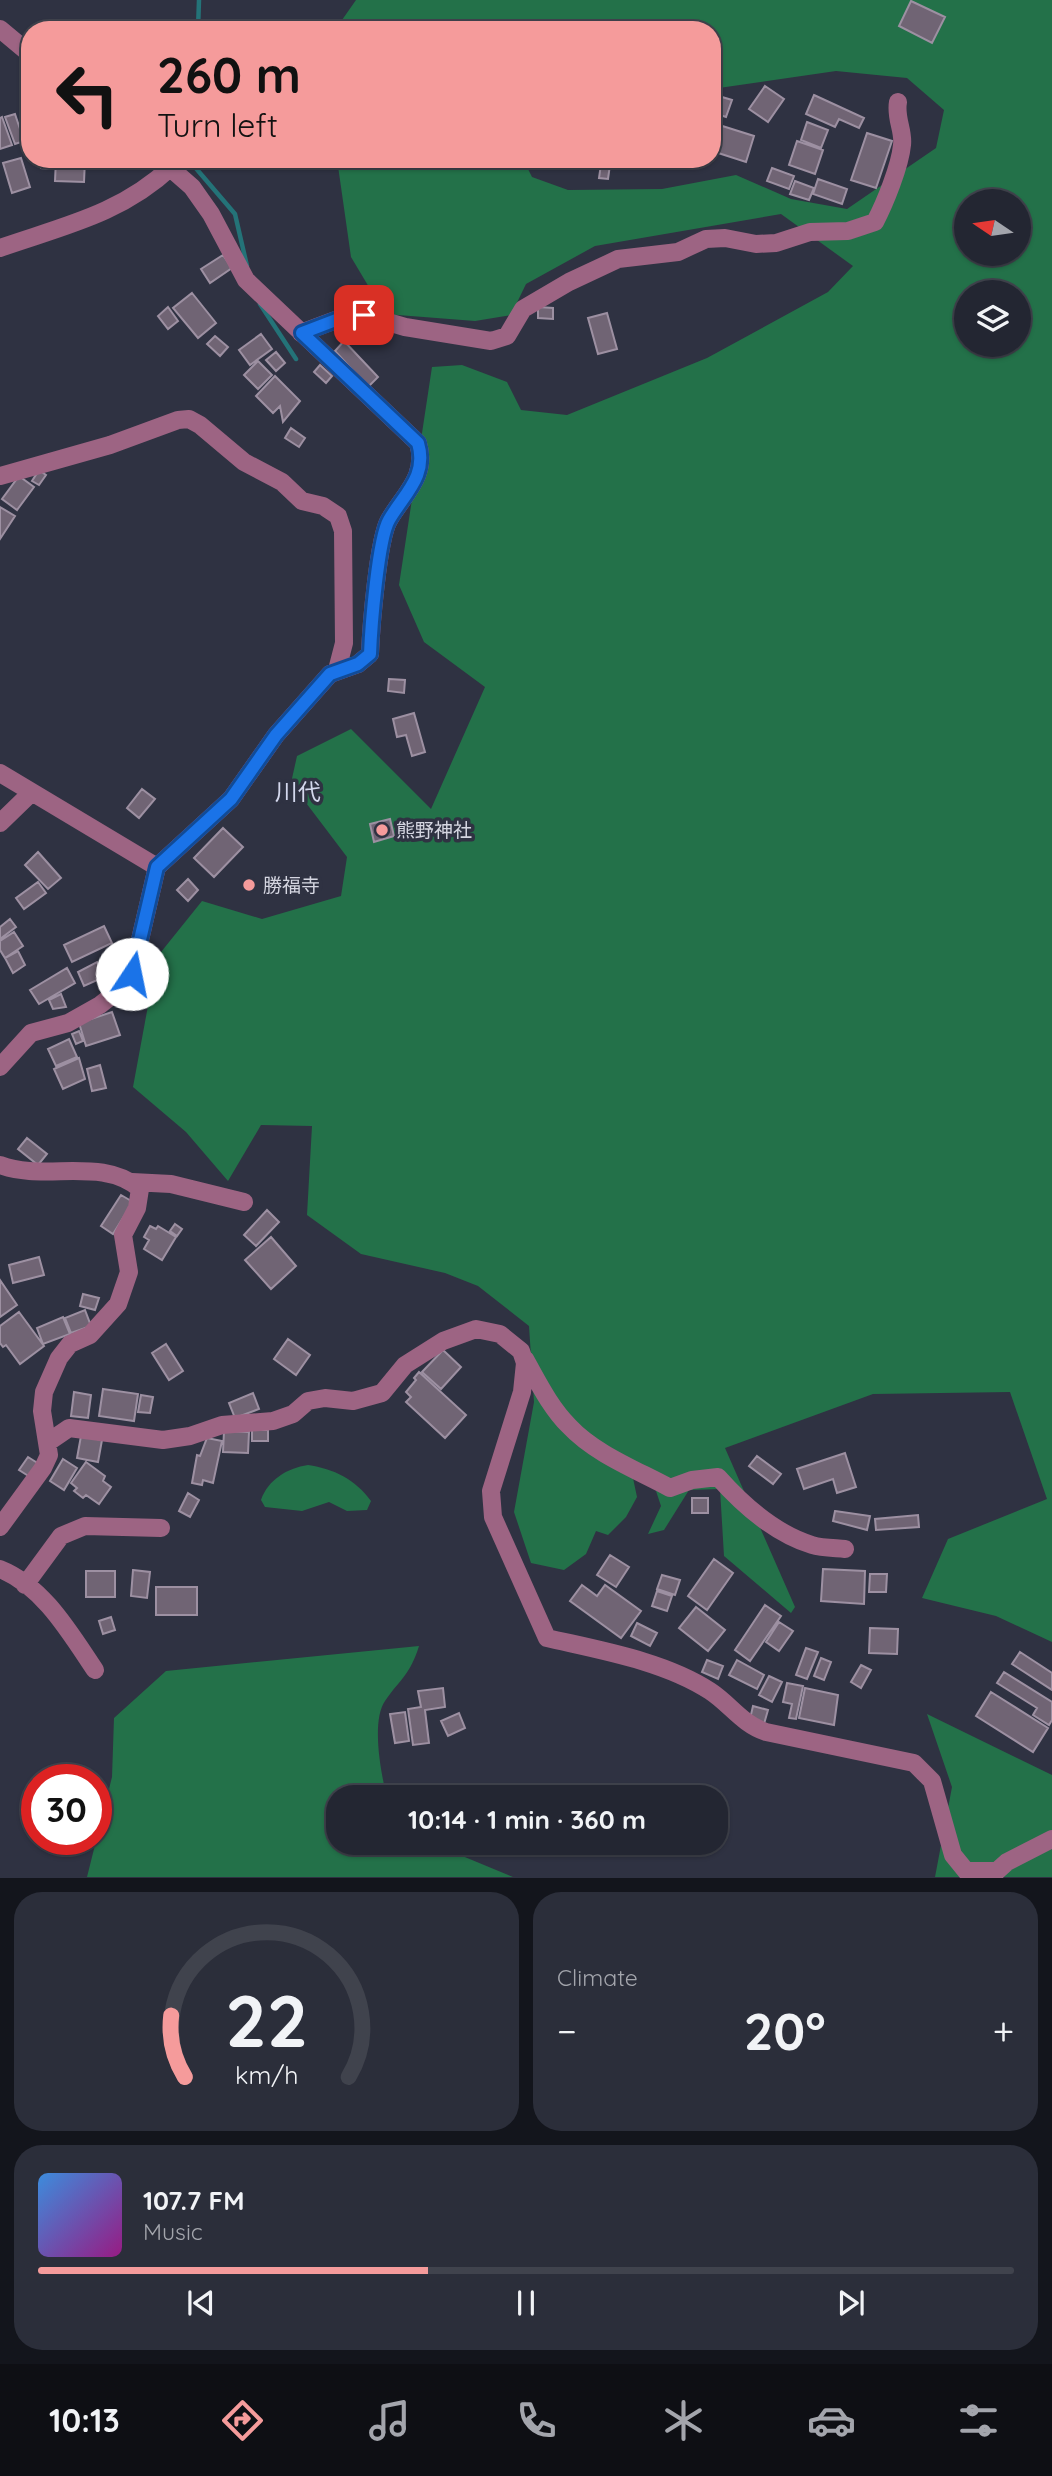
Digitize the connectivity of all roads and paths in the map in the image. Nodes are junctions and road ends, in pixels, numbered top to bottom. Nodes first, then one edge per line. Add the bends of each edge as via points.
1 (0, 29) edge
2 (21, 46) edge
3 (898, 102) dead end
4 (162, 168) edge
5 (171, 168) edge
6 (0, 248) edge
7 (302, 333) junction
8 (0, 476) edge
9 (337, 670) junction
10 (0, 773) edge
11 (32, 792) junction
12 (0, 823) edge
13 (157, 867) junction
14 (0, 1067) edge
15 (0, 1165) edge
16 (132, 1182) junction
17 (244, 1202) dead end
18 (523, 1356) junction
19 (47, 1443) junction
20 (0, 1527) edge
21 (161, 1528) dead end
22 (845, 1549) dead end
23 (0, 1569) edge
24 (24, 1585) junction
25 (94, 1670) dead end
26 (1052, 1839) edge

1 - 2 street
3 - 7 street via 896,116 903,143 875,222 766,244 706,239 677,252 618,259 523,309 507,336 491,341 356,315
4 - 6 street via 146,191 114,209
5 - 7 street via 192,187 211,214 246,280
7 - 9 street via 418,443 421,453 412,488 388,521 370,654 358,664
8 - 9 street via 110,445 177,420 189,419 200,425 302,501 338,516 343,531 344,643
9 - 13 street via 276,735 231,799
10 - 11 street
11 - 12 street
11 - 13 street
13 - 14 street via 132,974 124,986 68,1023 31,1033
15 - 16 street via 27,1173 115,1175
16 - 17 street via 171,1184
16 - 19 street via 140,1189 137,1208 123,1235 129,1272 118,1304 90,1335 70,1344 58,1358 44,1392
18 - 19 street via 500,1334 476,1329 443,1340 404,1365 382,1393 353,1401 308,1401 293,1414 274,1421 222,1425 163,1440 69,1428
18 - 22 street via 564,1420 597,1448 670,1488 718,1477 742,1504 790,1534 813,1545
18 - 26 street via 522,1392 491,1491 493,1517 547,1638 642,1661 710,1690 752,1727 766,1732 914,1763 932,1781 953,1855 966,1871 997,1871
19 - 20 street via 49,1455 43,1468
21 - 24 street via 85,1526 61,1536
23 - 24 street
24 - 25 street via 58,1615

